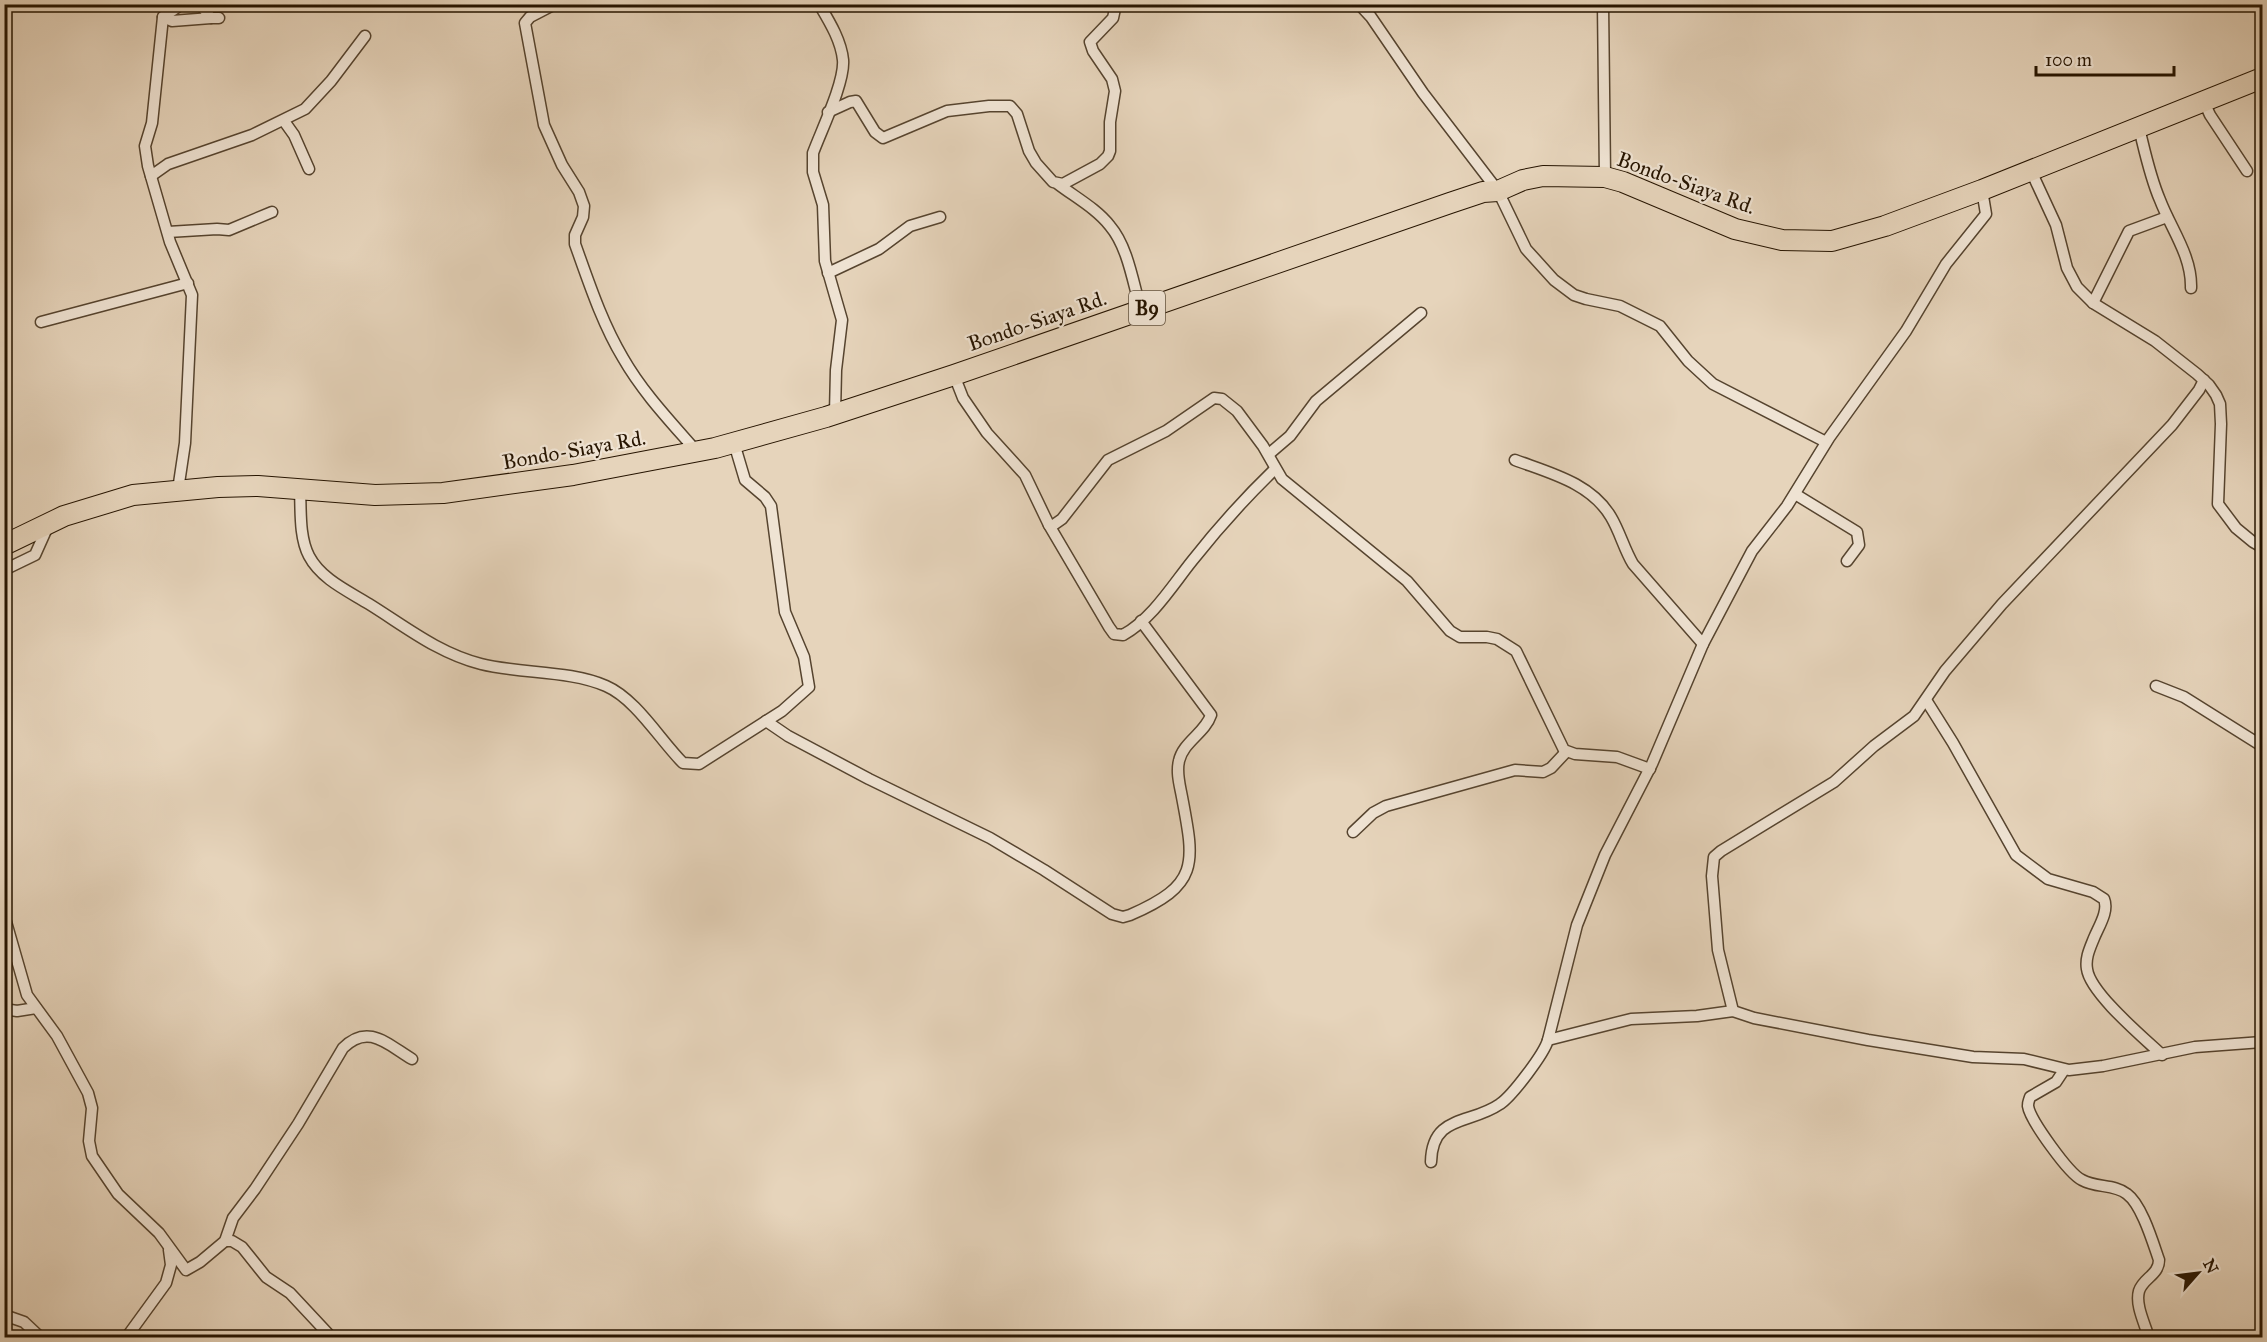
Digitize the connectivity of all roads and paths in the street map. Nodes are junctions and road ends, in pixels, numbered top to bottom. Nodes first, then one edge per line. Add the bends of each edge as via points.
1 (182, 4) edge
2 (200, 4) edge
3 (555, 4) edge
4 (819, 4) edge
5 (1116, 4) edge
6 (1359, 4) edge
7 (1603, 4) edge
8 (163, 17) junction
9 (365, 36) dead end
10 (2262, 78) edge
11 (2204, 102) junction
12 (828, 112) junction
13 (284, 121) junction
14 (2139, 128) junction
15 (309, 169) dead end
16 (2031, 171) junction
17 (2247, 171) dead end
18 (151, 176) junction
19 (1605, 177) junction
20 (1058, 184) junction
21 (1982, 190) junction
22 (1498, 191) junction
23 (272, 213) dead end
24 (940, 217) dead end
25 (2167, 217) junction
26 (168, 232) junction
27 (828, 273) junction
28 (188, 283) junction
29 (2191, 288) dead end
30 (2093, 303) junction
31 (1141, 310) junction
32 (1421, 313) dead end
33 (41, 322) dead end
34 (954, 375) junction
35 (2204, 380) junction
36 (835, 413) junction
37 (734, 442) junction
38 (1826, 442) junction
39 (697, 452) junction
40 (1269, 454) junction
41 (1515, 460) dead end
42 (1275, 469) junction
43 (300, 489) junction
44 (178, 490) junction
45 (1795, 494) junction
46 (49, 523) junction
47 (1049, 525) junction
48 (4, 545) edge
49 (2262, 547) edge
50 (1847, 561) dead end
51 (4, 570) edge
52 (1142, 621) junction
53 (1703, 644) junction
54 (2156, 686) dead end
55 (1926, 700) junction
56 (766, 721) junction
57 (2262, 746) edge
58 (1566, 752) junction
59 (1650, 768) junction
60 (1353, 832) dead end
61 (4, 915) edge
62 (36, 1008) junction
63 (4, 1009) edge
64 (1733, 1011) junction
65 (1548, 1040) junction
66 (2262, 1042) edge
67 (2162, 1055) junction
68 (412, 1059) dead end
69 (2064, 1070) junction
70 (1431, 1162) dead end
71 (225, 1241) junction
72 (168, 1246) junction
73 (4, 1315) edge
74 (41, 1338) edge
75 (126, 1338) edge
76 (332, 1338) edge
77 (2150, 1338) edge

1 - 8 street
2 - 8 street via 215,18 172,21
3 - 39 street via 525,23 544,125 584,206 575,244 622,357
4 - 12 street via 836,36 843,62 842,76
5 - 20 street via 1113,18 1090,42 1114,85 1110,151 1100,164
6 - 22 street
7 - 19 street
8 - 18 street via 152,123 145,146
9 - 13 street via 313,103
10 - 11 highway, Bondo-Siaya Rd. / B9
11 - 14 highway, Bondo-Siaya Rd. / B9
11 - 17 street
12 - 20 street via 856,102 883,138 947,111 1010,106 1017,114 1036,164
12 - 27 street via 812,167 823,205
13 - 15 street
13 - 18 street via 174,162
14 - 16 highway, Bondo-Siaya Rd. / B9
14 - 25 street via 2149,171
16 - 21 highway, Bondo-Siaya Rd. / B9
16 - 30 street via 2056,225 2072,279
18 - 26 street
19 - 21 highway, Bondo-Siaya Rd. / B9 via 1735,230 1794,242 1848,238
19 - 22 highway, Bondo-Siaya Rd. / B9 via 1543,176
20 - 31 street via 1115,232
21 - 38 street via 1986,214 1956,250 1906,331
22 - 31 highway, Bondo-Siaya Rd. / B9 via 1483,192
22 - 38 street via 1526,249 1566,291 1620,306 1660,326 1713,384
23 - 26 street via 229,230
24 - 27 street via 910,226 879,249
25 - 29 street via 2189,266
25 - 30 street via 2129,231
26 - 28 street
27 - 36 street via 842,325
28 - 33 street
28 - 44 street via 193,304 185,443
30 - 35 street via 2156,341
31 - 34 highway, Bondo-Siaya Rd. / B9
32 - 40 street via 1316,401 1290,436
34 - 36 highway, Bondo-Siaya Rd. / B9
34 - 47 street via 963,398 987,433 1025,475
35 - 49 street via 2216,395 2220,409 2218,504 2236,528
35 - 55 street via 2172,425 2002,604 1945,671
36 - 37 highway, Bondo-Siaya Rd. / B9
37 - 39 highway, Bondo-Siaya Rd. / B9
37 - 56 street via 745,480 771,506 785,612 809,680 806,692
38 - 45 street
39 - 43 highway, Bondo-Siaya Rd. / B9 via 462,492 391,496
40 - 42 street
40 - 47 street via 1232,407 1214,398 1166,431 1113,456 1062,519
41 - 53 street via 1576,485 1599,501 1633,564
42 - 52 street via 1229,516
42 - 58 street via 1290,486 1407,581 1455,635 1497,639 1516,651
43 - 44 highway, Bondo-Siaya Rd. / B9 via 250,486
43 - 56 street via 306,548 317,567 342,588 444,651 479,664 604,685 624,698 672,752 689,765 699,765
44 - 46 highway, Bondo-Siaya Rd. / B9 via 112,500
45 - 50 street via 1857,532 1859,545
45 - 53 street via 1752,551
46 - 48 highway, Bondo-Siaya Rd. / B9
46 - 51 street via 35,555
47 - 52 street via 1114,634 1124,635
52 - 56 street via 1211,716 1179,758 1179,782 1190,842 1187,873 1173,892 1123,917 1112,914 998,843 869,779
53 - 59 street
54 - 57 street via 2184,697
55 - 64 street via 1914,716 1834,782 1714,857 1718,950
55 - 67 street via 2016,855 2048,879 2104,899 2105,910 2088,953 2087,971 2102,995
58 - 59 street via 1610,755
58 - 60 street via 1543,772 1515,770 1386,806
59 - 65 street via 1611,840 1578,925
61 - 62 street via 21,979
62 - 63 street
62 - 72 street via 57,1036 88,1093 92,1108 89,1148 96,1163 118,1194
64 - 65 street via 1631,1019
64 - 69 street via 1868,1040 1973,1057 2024,1059
65 - 70 street via 1503,1102 1438,1133 1431,1148
66 - 67 street via 2211,1044
67 - 69 street
68 - 71 street via 368,1035 360,1035 343,1048 308,1109 233,1218
69 - 77 street via 2056,1082 2030,1097 2029,1108 2071,1172 2083,1181 2127,1194 2139,1210 2159,1260 2158,1269 2138,1293
71 - 72 street via 186,1270
71 - 76 street via 242,1247 266,1276 287,1290
72 - 75 street via 171,1265 166,1283
73 - 74 street via 24,1322

